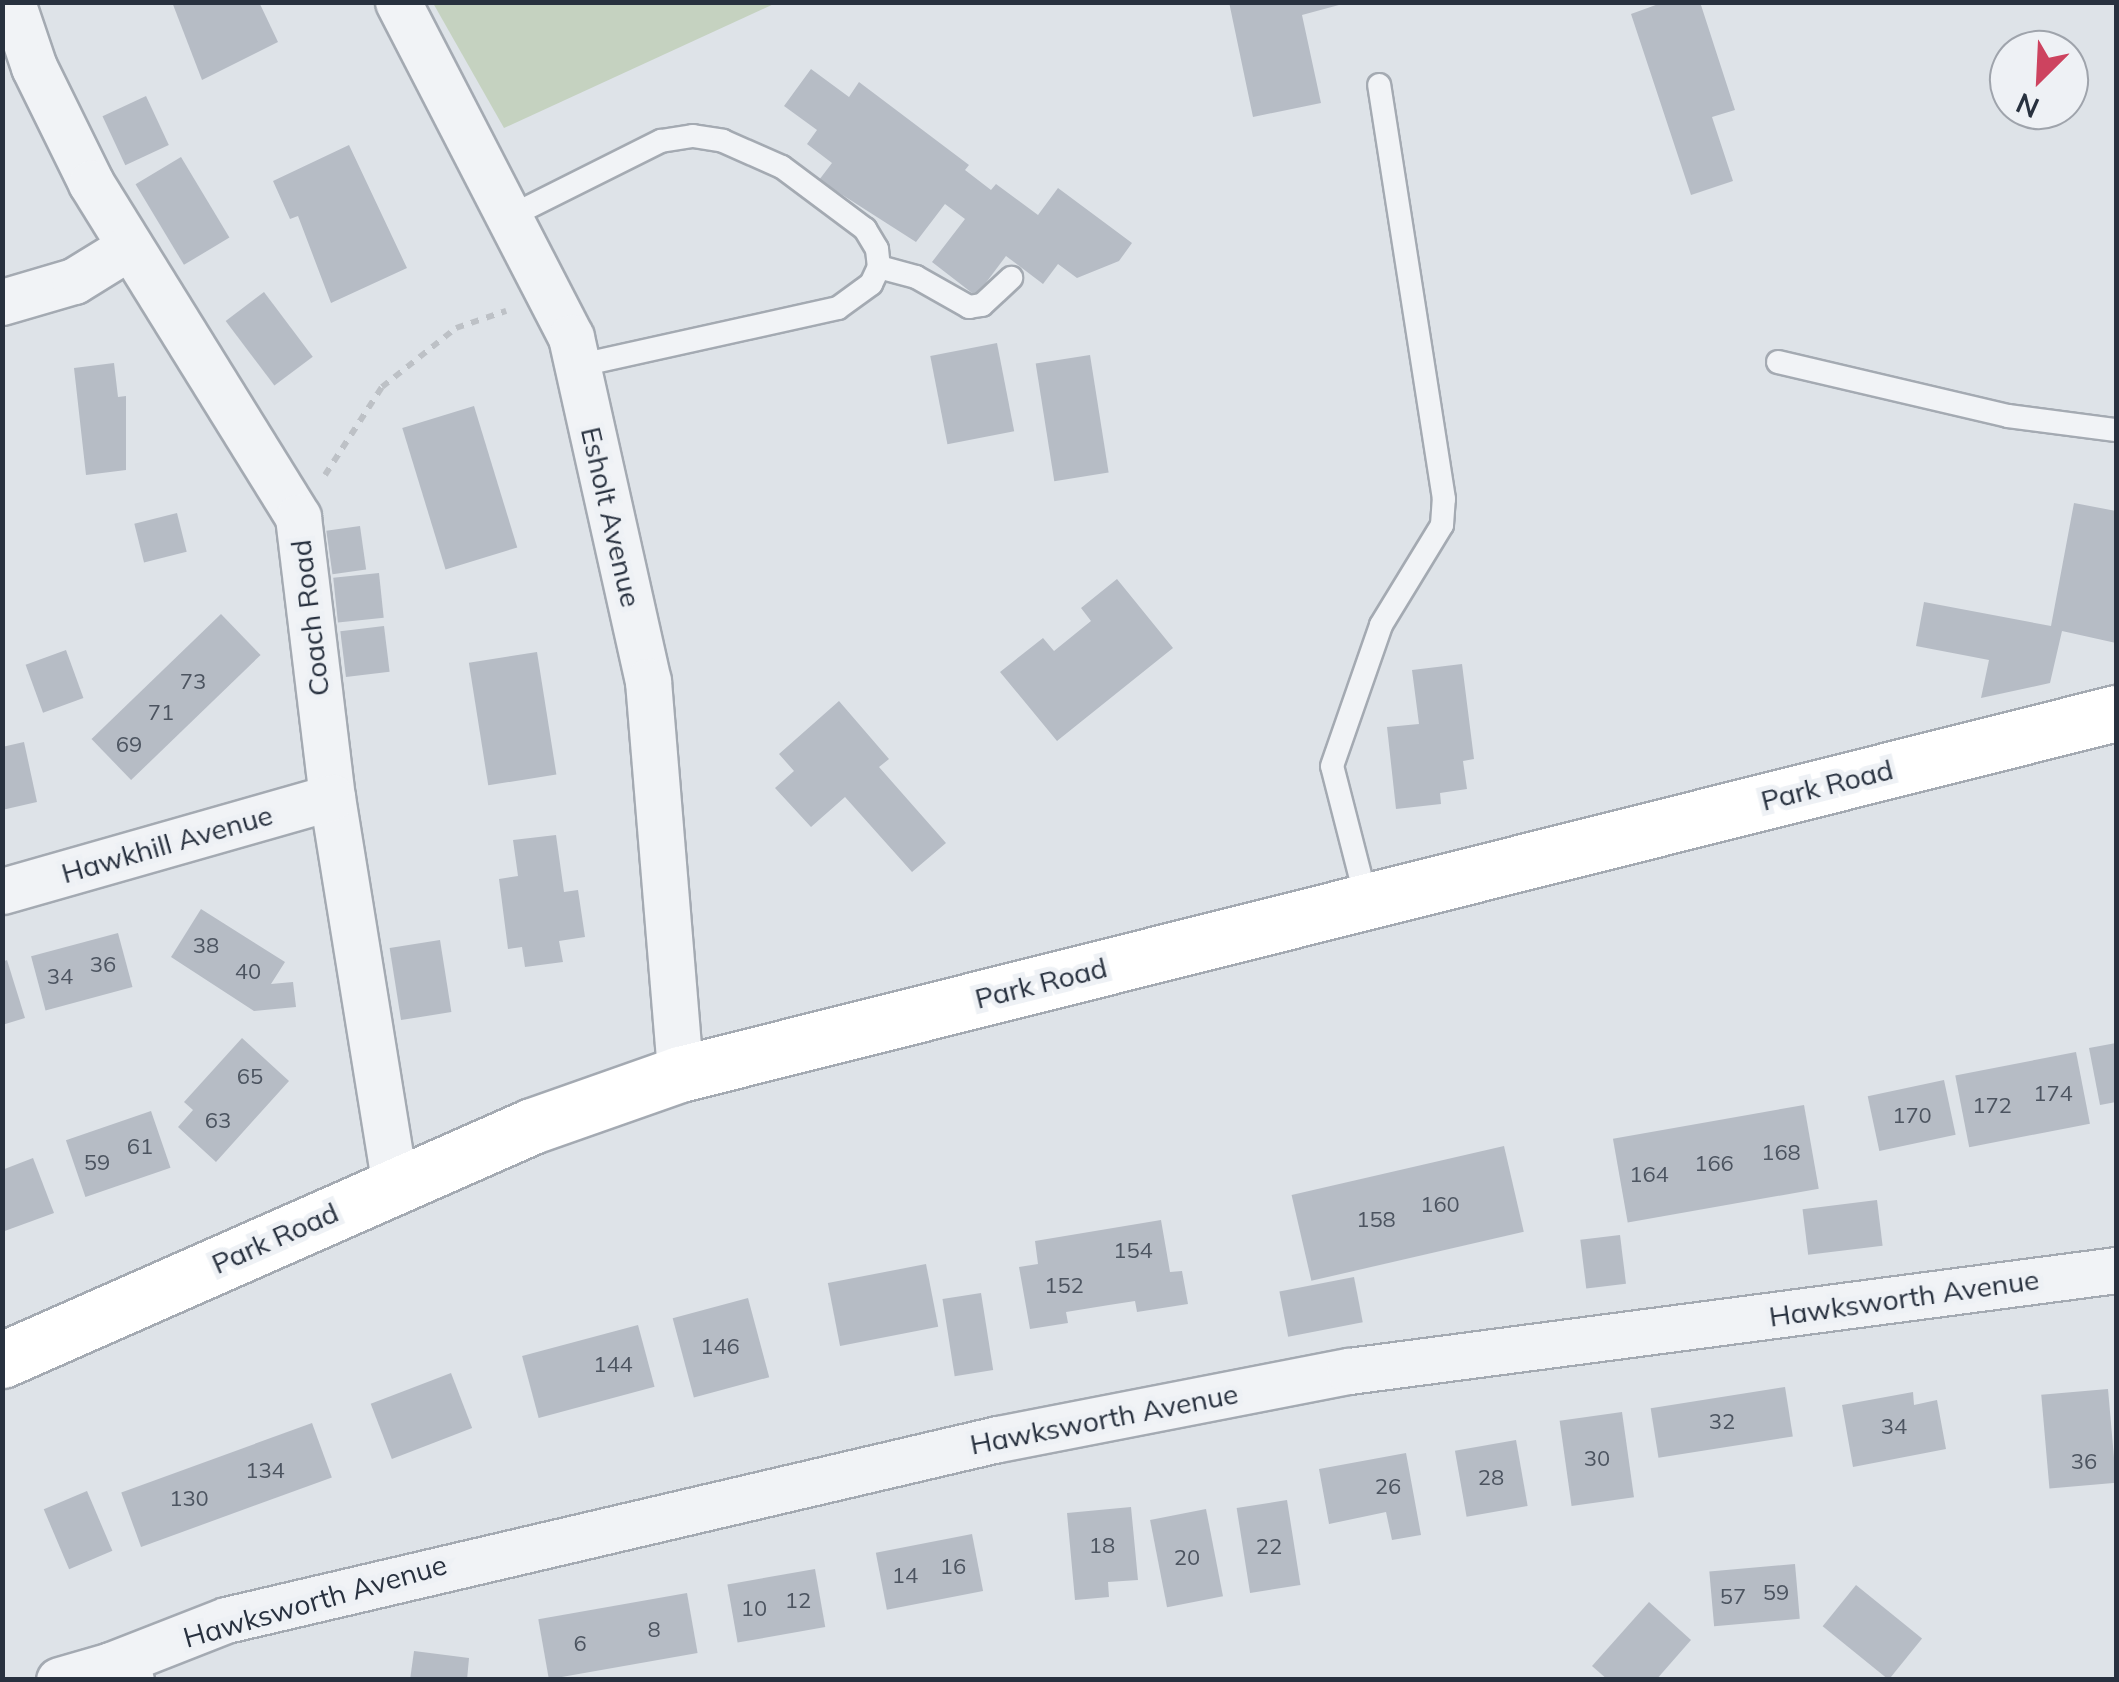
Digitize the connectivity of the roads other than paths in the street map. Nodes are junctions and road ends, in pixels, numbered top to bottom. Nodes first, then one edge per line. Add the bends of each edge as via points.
1 (12, 2) edge
2 (398, 2) edge
3 (1378, 85) dead end
4 (509, 218) junction
5 (129, 248) junction
6 (879, 268) junction
7 (1011, 278) dead end
8 (2, 302) edge
9 (1778, 362) dead end
10 (578, 366) junction
11 (2116, 430) edge
12 (2116, 713) edge
13 (332, 797) junction
14 (2, 890) edge
15 (1367, 902) junction
16 (680, 1074) junction
17 (395, 1184) junction
18 (2116, 1270) edge
19 (2, 1360) edge
20 (121, 1672) edge
21 (59, 1680) edge

1 - 5 street, Coach Road via 34,67
2 - 4 street, Esholt Avenue
3 - 15 lane via 1444,499 1442,525 1381,625 1332,766
4 - 6 lane via 661,141 693,136 754,152 824,196 865,229
4 - 10 street, Esholt Avenue
5 - 8 street via 74,282
5 - 13 street, Coach Road via 298,517
6 - 7 lane via 916,278 970,307 982,306
6 - 10 lane via 864,291 838,308
9 - 11 lane via 2008,416
10 - 16 street, Esholt Avenue via 648,681
12 - 15 main road, Park Road
13 - 14 street, Hawkhill Avenue
13 - 17 street, Coach Road
15 - 16 main road, Park Road
16 - 17 main road, Park Road
17 - 19 main road, Park Road
18 - 20 street, Hawksworth Avenue via 1349,1371 998,1439 284,1606
20 - 21 street, Hawksworth Avenue

